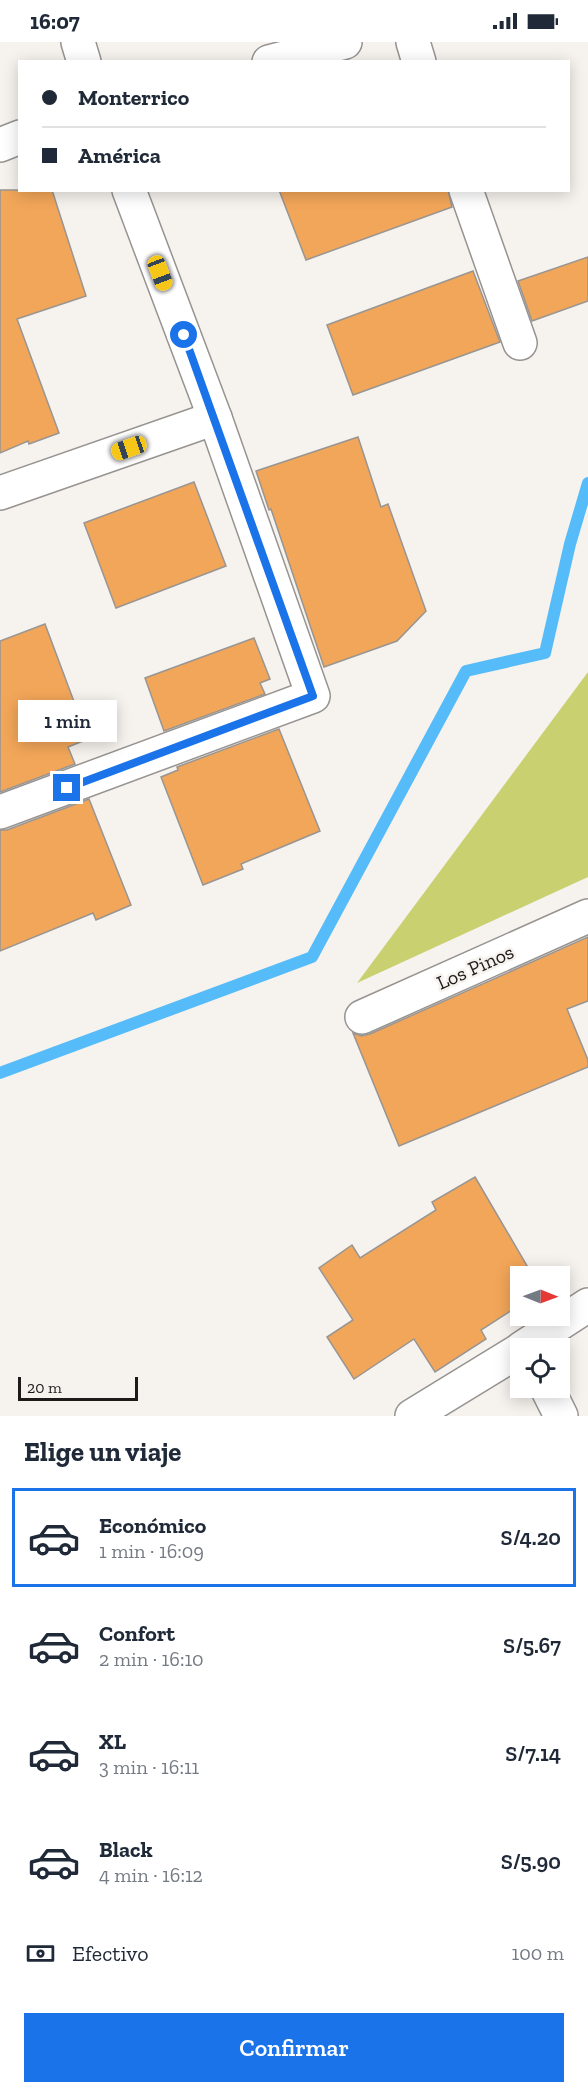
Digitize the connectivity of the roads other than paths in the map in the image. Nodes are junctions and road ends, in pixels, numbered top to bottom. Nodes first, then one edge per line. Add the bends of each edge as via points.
1 (78, 42) edge
2 (345, 42) edge
3 (412, 42) edge
4 (83, 60) edge
5 (277, 60) edge
6 (419, 60) edge
7 (18, 138) edge
8 (0, 145) edge
9 (130, 192) edge
10 (466, 192) edge
11 (520, 343) dead end
12 (215, 418) junction
13 (0, 493) edge
14 (0, 812) edge
15 (588, 916) edge
16 (362, 1017) dead end
17 (588, 1305) edge
18 (540, 1338) edge
19 (510, 1357) edge
20 (553, 1398) edge
21 (412, 1416) edge
22 (561, 1416) edge

1 - 4 street
2 - 5 street
3 - 6 street
7 - 8 street
9 - 12 street
10 - 11 street
12 - 13 street
12 - 14 street via 313,696
15 - 16 street, Los Pinos
17 - 18 street
19 - 21 street
20 - 22 street

